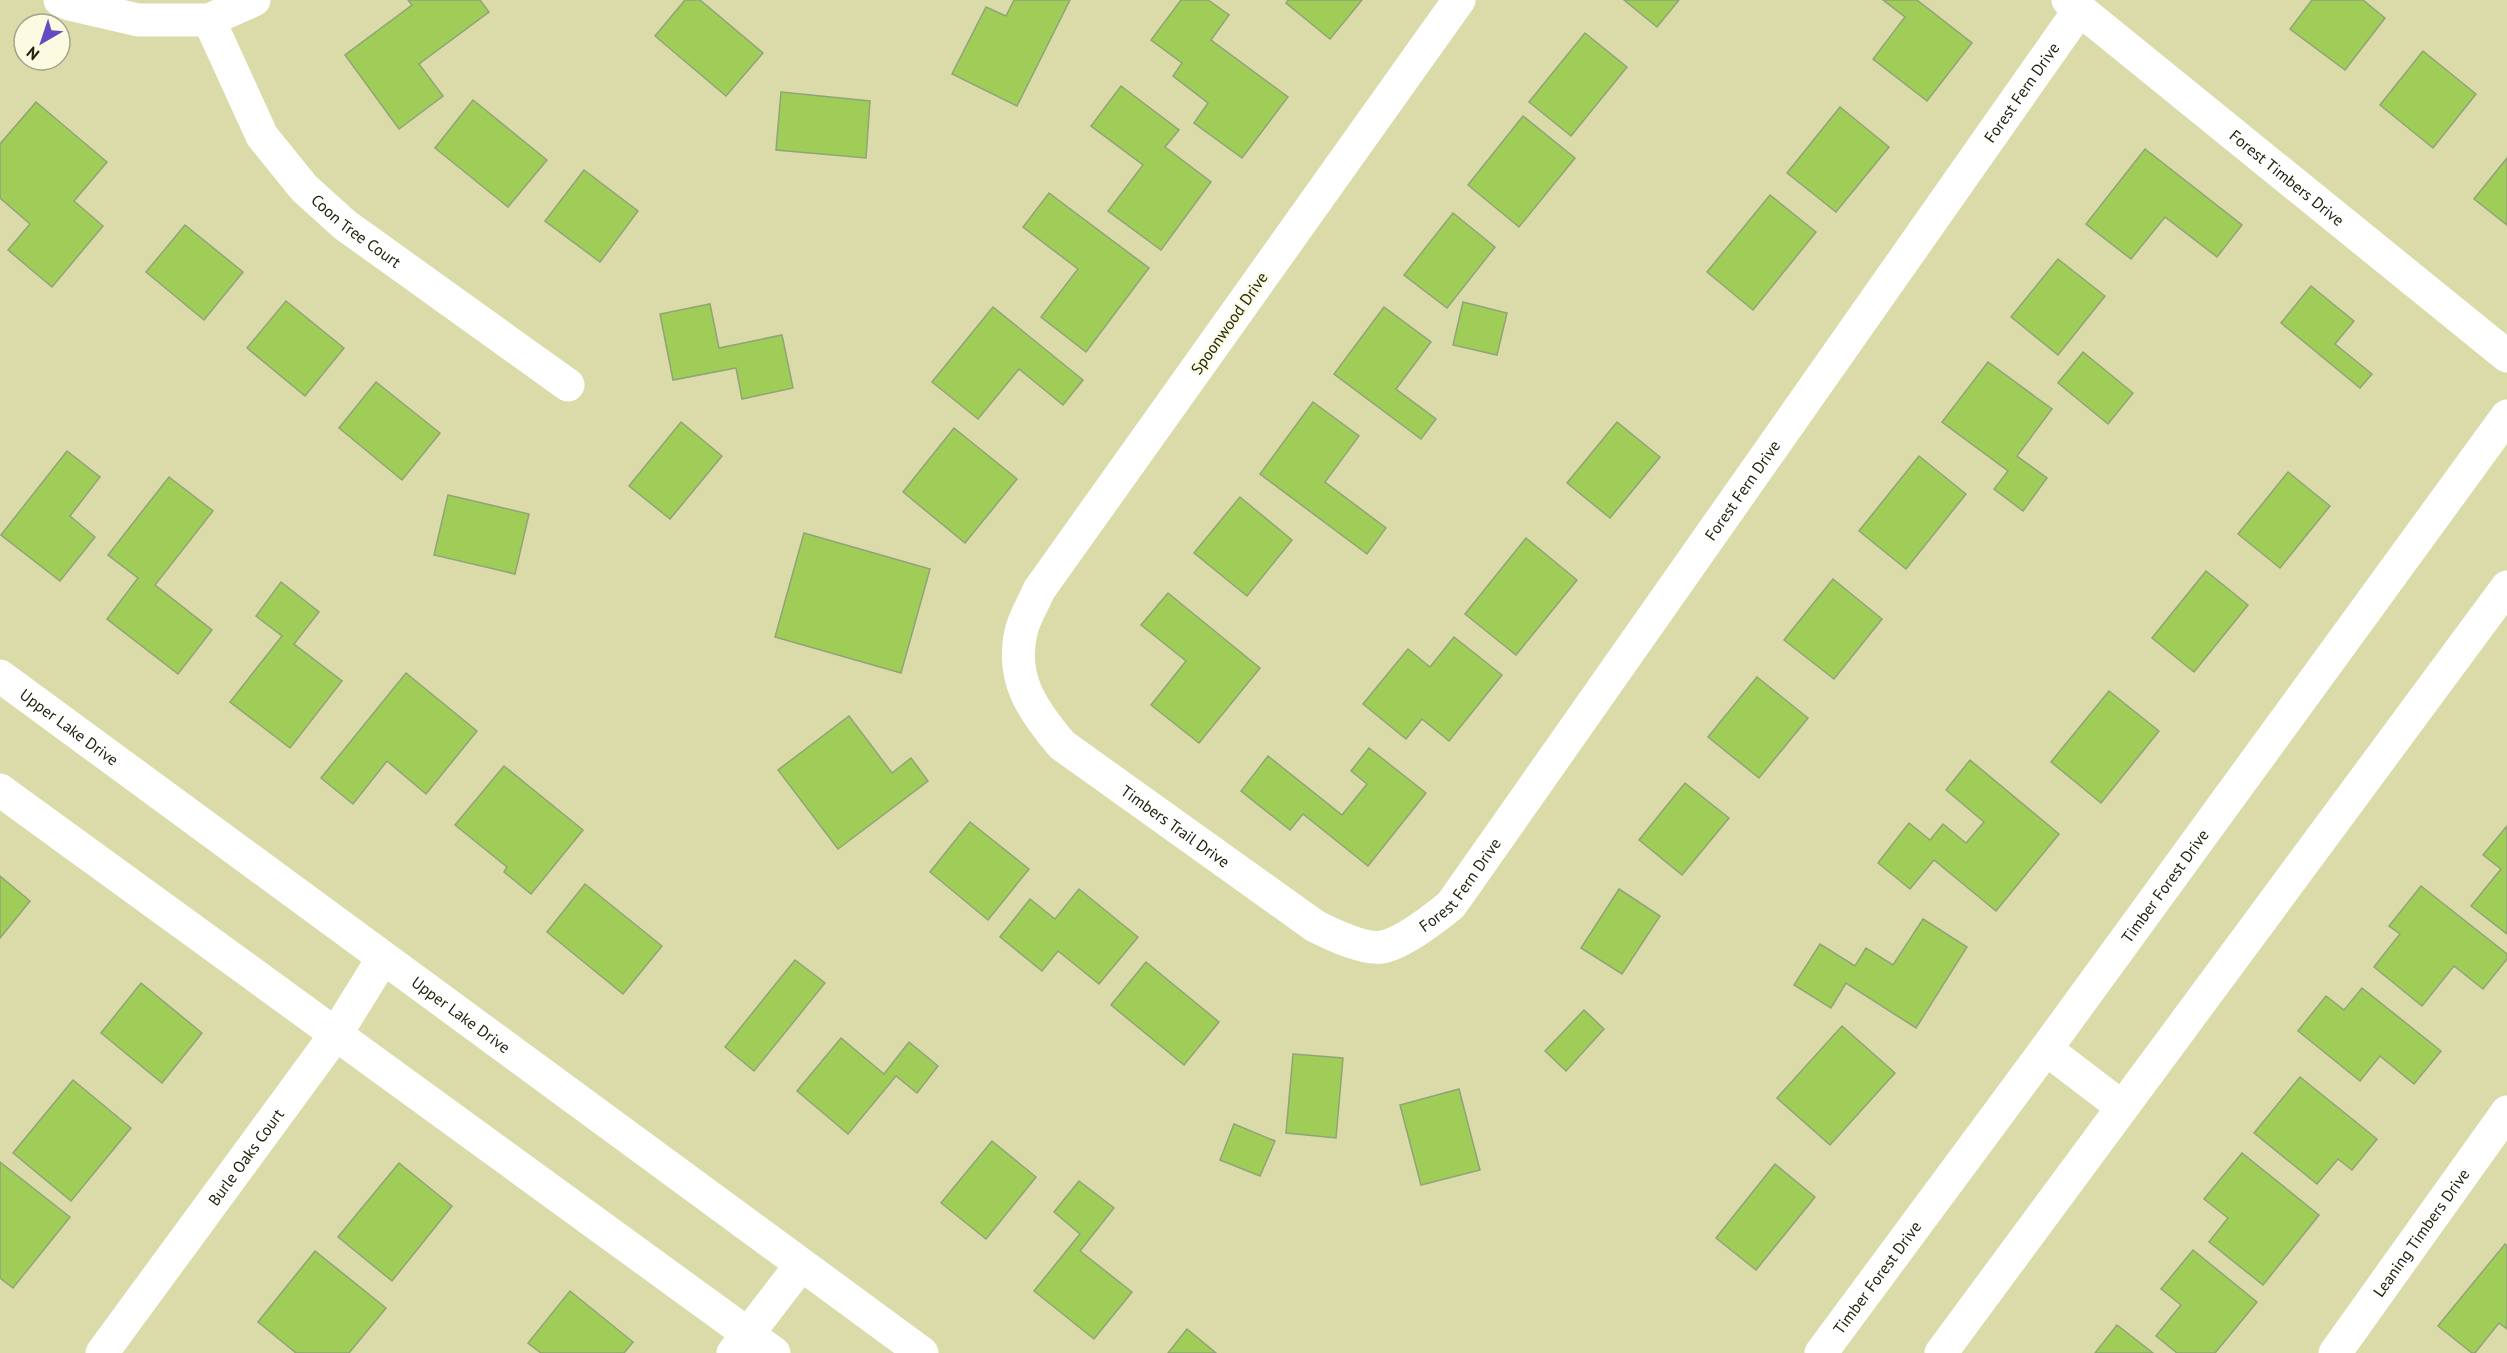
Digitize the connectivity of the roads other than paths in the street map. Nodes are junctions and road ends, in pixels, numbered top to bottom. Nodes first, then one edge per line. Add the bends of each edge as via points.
1 (60, 0) edge
2 (254, 0) edge
3 (1459, 0) edge
4 (2074, 4) edge
5 (209, 20) junction
6 (2507, 356) edge
7 (568, 385) dead end
8 (2507, 416) edge
9 (2507, 587) edge
10 (1019, 655) joint
11 (0, 676) edge
12 (0, 790) edge
13 (1382, 947) joint
14 (383, 958) junction
15 (336, 1034) junction
16 (2046, 1049) junction
17 (2122, 1107) junction
18 (2507, 1112) edge
19 (801, 1265) junction
20 (740, 1343) edge
21 (102, 1353) edge
22 (774, 1353) edge
23 (922, 1353) edge
24 (1821, 1353) edge
25 (1941, 1353) edge
26 (2335, 1353) edge

1 - 5 street via 138,20
2 - 5 street
3 - 10 street, Spoonwood Drive via 1039,590 1022,628
4 - 6 street, Forest Timbers Drive
4 - 13 street, Forest Fern Drive via 1451,905 1419,930
5 - 7 street, Coon Tree Court via 262,136 304,188 345,225
8 - 16 street, Timber Forest Drive
9 - 17 street
10 - 13 street, Timbers Trail Drive via 1025,694 1062,745 1315,926 1345,941
11 - 14 street, Upper Lake Drive
12 - 15 street
14 - 15 street, Burle Oaks Court
14 - 19 street, Upper Lake Drive
15 - 20 street
15 - 21 street, Burle Oaks Court
16 - 17 street
16 - 24 street, Timber Forest Drive
17 - 25 street
18 - 26 street, Leaning Timbers Drive
19 - 20 street
19 - 23 street, Upper Lake Drive
20 - 22 street

